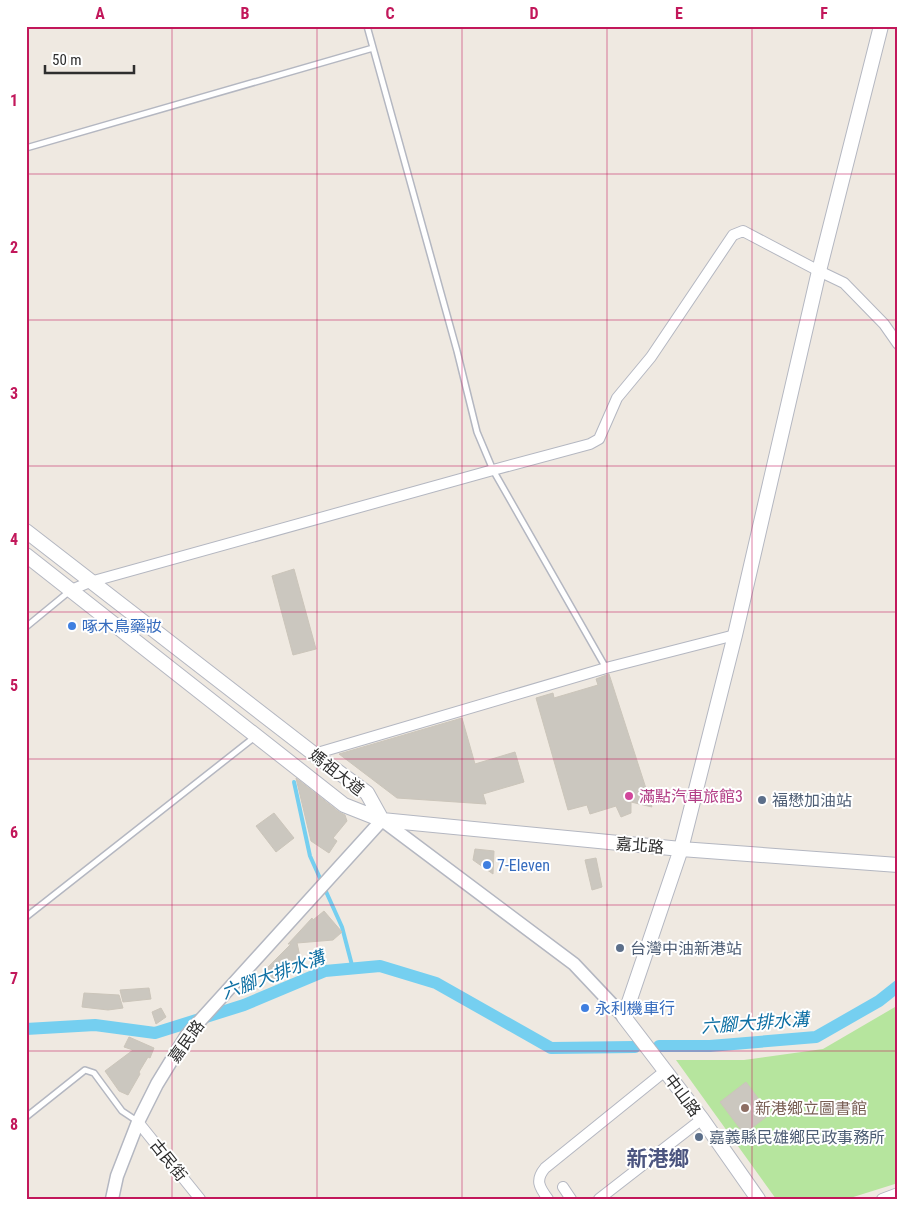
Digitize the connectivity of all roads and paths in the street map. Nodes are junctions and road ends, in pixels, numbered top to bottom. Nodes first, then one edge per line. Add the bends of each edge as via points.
1 (367, 26) edge
2 (881, 26) edge
3 (373, 48) junction
4 (26, 148) edge
5 (819, 271) junction
6 (898, 344) edge
7 (493, 470) junction
8 (26, 532) edge
9 (26, 555) edge
10 (90, 582) junction
11 (71, 590) junction
12 (26, 627) edge
13 (735, 635) junction
14 (606, 668) junction
15 (256, 736) junction
16 (314, 754) junction
17 (382, 820) junction
18 (681, 849) junction
19 (898, 864) edge
20 (26, 916) edge
21 (624, 1017) junction
22 (665, 1071) junction
23 (26, 1117) edge
24 (702, 1119) junction
25 (138, 1122) junction
26 (563, 1187) dead end
27 (898, 1193) edge
28 (112, 1199) edge
29 (200, 1199) edge
30 (548, 1199) edge
31 (571, 1199) edge
32 (600, 1199) edge
33 (758, 1199) edge
34 (882, 1199) edge

1 - 3 lane
2 - 5 main road
3 - 4 lane
3 - 7 lane via 477,432
5 - 6 street via 844,283 884,324
5 - 7 street via 743,231 733,235 651,357 617,398 599,439
5 - 13 main road
7 - 10 street
7 - 14 lane
8 - 10 main road, 媽祖大道
9 - 11 main road, 媽祖大道
10 - 11 street
10 - 16 main road, 媽祖大道
11 - 12 lane
11 - 15 main road, 媽祖大道
13 - 14 street
13 - 18 main road
14 - 16 street
15 - 17 main road, 媽祖大道 via 344,805
15 - 20 lane
16 - 17 main road, 媽祖大道 via 367,793
17 - 18 main road, 嘉北路
17 - 21 street via 574,964
17 - 25 street, 嘉民路 via 187,1035
18 - 19 main road, 嘉北路
18 - 21 main road
21 - 22 main road, 中山路
22 - 24 main road, 中山路
22 - 30 street via 545,1168 539,1179 542,1192
23 - 25 lane via 85,1070 94,1073 122,1111
24 - 32 street
24 - 33 main road, 中山路
25 - 28 street, 嘉民路 via 117,1176
25 - 29 street, 古民街
26 - 31 street
27 - 34 street

